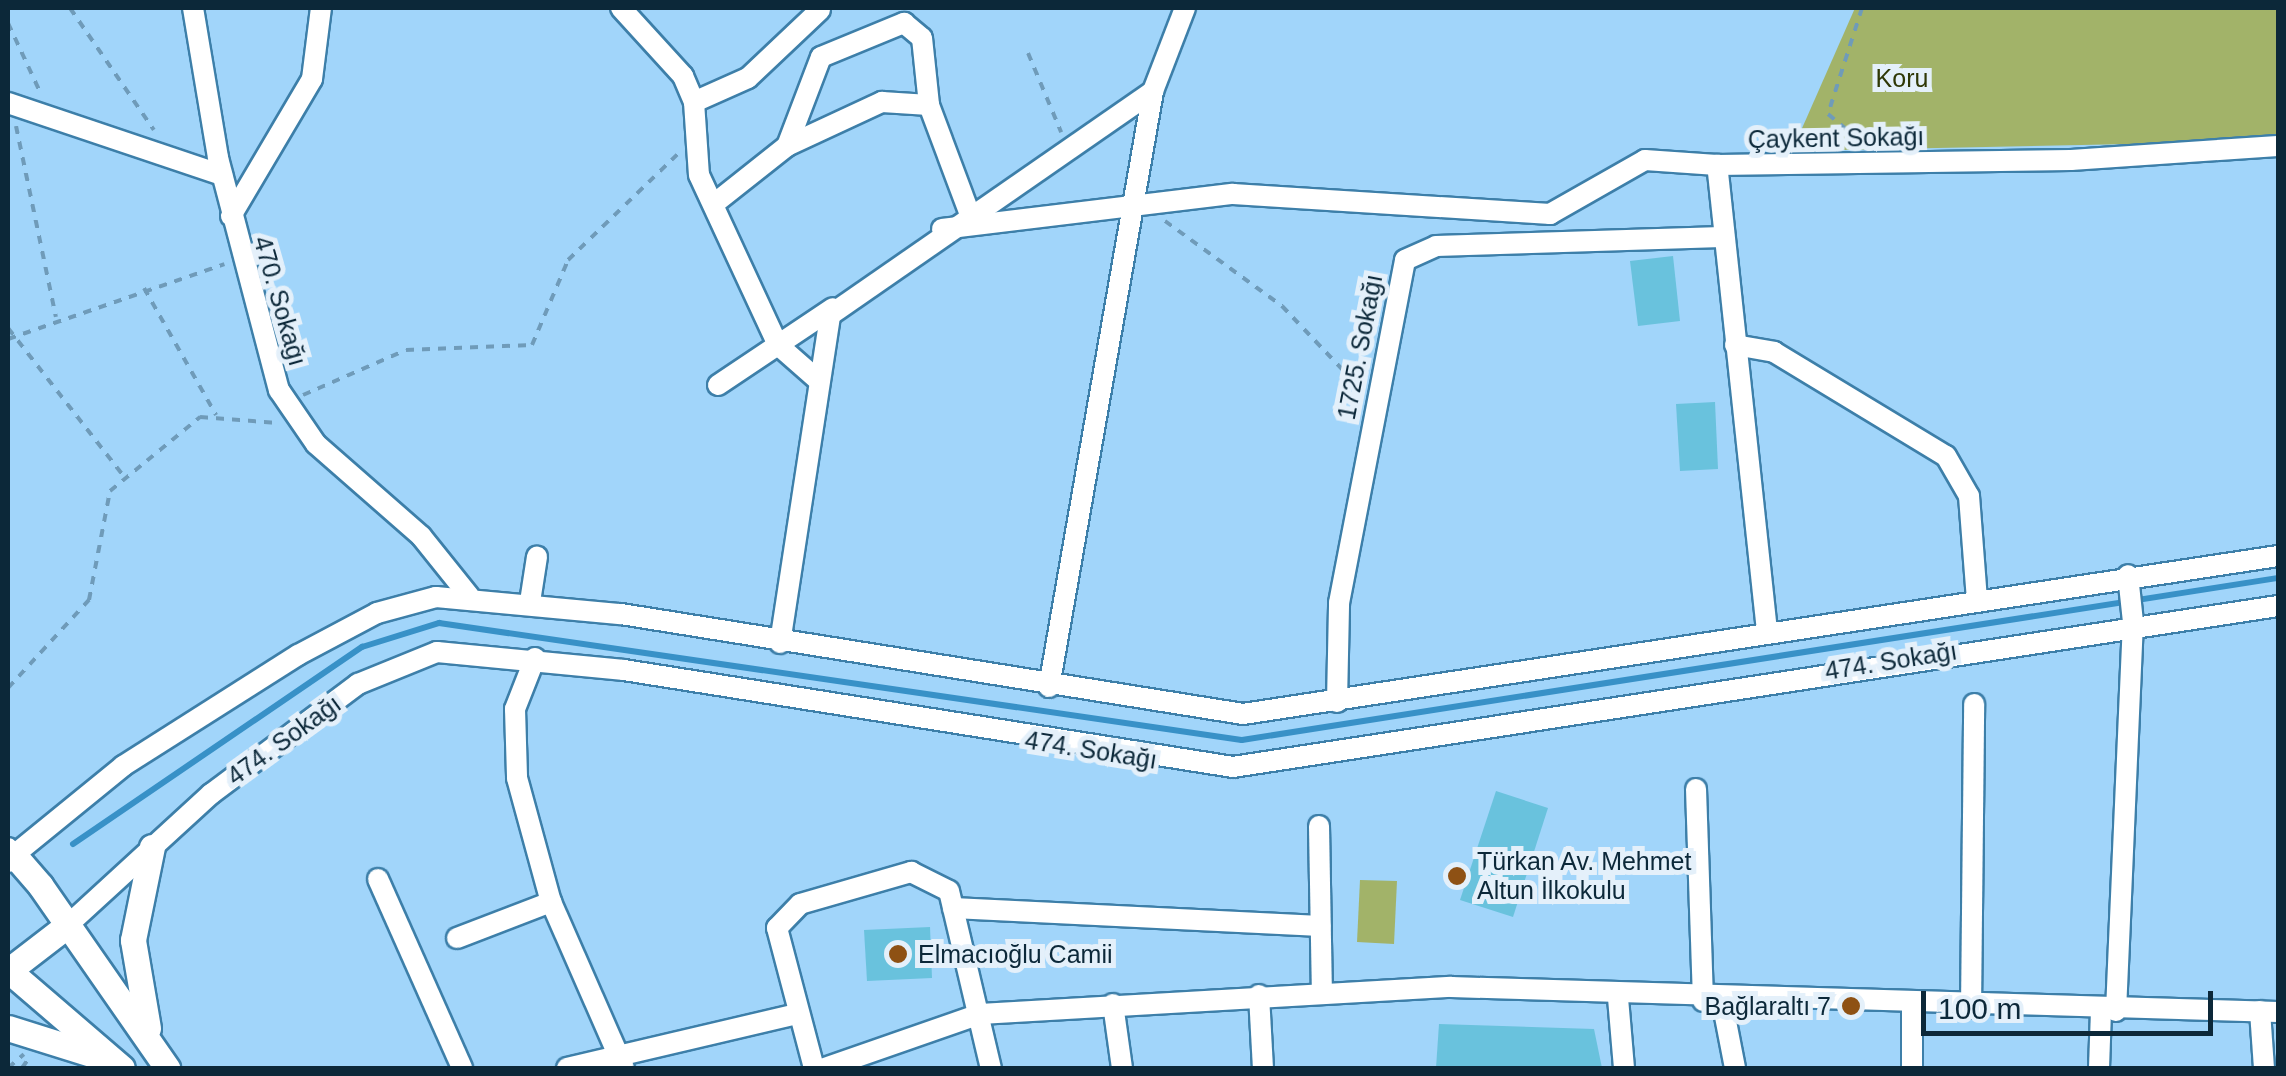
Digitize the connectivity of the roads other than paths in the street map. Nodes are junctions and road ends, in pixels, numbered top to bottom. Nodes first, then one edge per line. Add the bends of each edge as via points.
1 (194, 8) edge
2 (321, 8) edge
3 (622, 8) edge
4 (1185, 8) edge
5 (820, 10) dead end
6 (1153, 91) junction
7 (694, 102) junction
8 (9, 104) edge
9 (929, 105) junction
10 (787, 146) junction
11 (2278, 146) edge
12 (1716, 165) junction
13 (222, 175) junction
14 (1136, 201) junction
15 (715, 203) junction
16 (969, 212) junction
17 (231, 216) junction
18 (942, 230) junction
19 (1722, 237) junction
20 (836, 306) junction
21 (778, 345) junction
22 (1735, 345) junction
23 (818, 380) junction
24 (718, 385) dead end
25 (2278, 556) edge
26 (537, 557) dead end
27 (2128, 580) junction
28 (469, 596) junction
29 (1977, 600) junction
30 (530, 602) junction
31 (2278, 606) edge
32 (2133, 616) junction
33 (1767, 631) junction
34 (780, 643) junction
35 (535, 658) junction
36 (1049, 687) junction
37 (1337, 702) junction
38 (1974, 704) dead end
39 (1696, 790) dead end
40 (1319, 826) dead end
41 (152, 847) junction
42 (10, 854) edge
43 (378, 879) dead end
44 (552, 902) junction
45 (954, 908) junction
46 (69, 924) junction
47 (1321, 926) junction
48 (457, 938) dead end
49 (8, 971) edge
50 (1322, 992) junction
51 (1258, 995) junction
52 (1618, 998) junction
53 (1712, 1001) junction
54 (1113, 1004) junction
55 (1912, 1007) junction
56 (1971, 1008) junction
57 (2108, 1010) junction
58 (2269, 1012) edge
59 (797, 1014) junction
60 (980, 1014) junction
61 (8, 1028) edge
62 (161, 1060) edge
63 (119, 1065) edge
64 (623, 1065) edge
65 (462, 1068) edge
66 (566, 1068) edge
67 (814, 1068) edge
68 (825, 1068) edge
69 (991, 1068) edge
70 (1122, 1068) edge
71 (1263, 1068) edge
72 (1624, 1068) edge
73 (1735, 1068) edge
74 (1912, 1068) edge
75 (2099, 1068) edge
76 (2264, 1068) edge

1 - 13 street, 470. Sokağı
2 - 17 street via 312,79
3 - 7 street
4 - 6 street
5 - 7 street via 748,78
6 - 14 street
6 - 16 street
7 - 15 street via 692,143
8 - 13 street
9 - 10 street via 882,102
9 - 10 street via 922,38 888,23 821,56
9 - 16 street
10 - 15 street
11 - 12 street, Çaykent Sokağı via 2071,160
12 - 14 street via 1646,160 1550,214 1287,194
12 - 19 street, Çaykent Sokağı
13 - 17 street, 470. Sokağı
14 - 18 street
14 - 36 street
15 - 21 street
16 - 18 street
17 - 28 street, 470. Sokağı via 287,403 302,427 421,536
18 - 20 street
19 - 22 street, Çaykent Sokağı
19 - 37 street, 1725. Sokağı via 1419,250 1396,277 1336,626
20 - 21 street
20 - 23 street
21 - 23 street
21 - 24 street
22 - 29 street via 1774,352 1946,456 1969,496
22 - 33 street, Çaykent Sokağı
23 - 34 street
25 - 27 street, 474. Sokağı
26 - 30 street
27 - 29 street, 474. Sokağı
27 - 32 street
28 - 30 street, 474. Sokağı
28 - 42 street, 474. Sokağı via 398,605 330,636 124,766
29 - 33 street, 474. Sokağı
30 - 34 street, 474. Sokağı
31 - 32 street, 474. Sokağı
32 - 35 street, 474. Sokağı via 1420,744 1233,767
32 - 57 street
33 - 37 street, 474. Sokağı
34 - 36 street, 474. Sokağı
35 - 41 street, 474. Sokağı via 456,652 400,662 358,684
35 - 44 street via 513,744
36 - 37 street, 474. Sokağı via 1215,713
38 - 56 street
39 - 53 street
40 - 47 street
41 - 46 street, 474. Sokağı
41 - 62 main road via 132,961
42 - 46 main road
43 - 65 street
44 - 48 street
44 - 64 street
45 - 47 street
45 - 59 street via 943,884 911,872 793,908 774,937
45 - 60 street
46 - 49 main road, 474. Sokağı
46 - 62 main road
47 - 50 street
49 - 63 main road
50 - 51 street
50 - 52 street via 1451,988
51 - 54 street
51 - 71 street
52 - 53 street
52 - 72 street
53 - 55 street
53 - 73 street
54 - 60 street
54 - 70 street
55 - 56 street
55 - 74 street
56 - 57 street
57 - 58 street
57 - 75 street
58 - 76 street
59 - 64 street
59 - 67 street
60 - 68 street
60 - 69 street
61 - 63 main road
64 - 66 street

